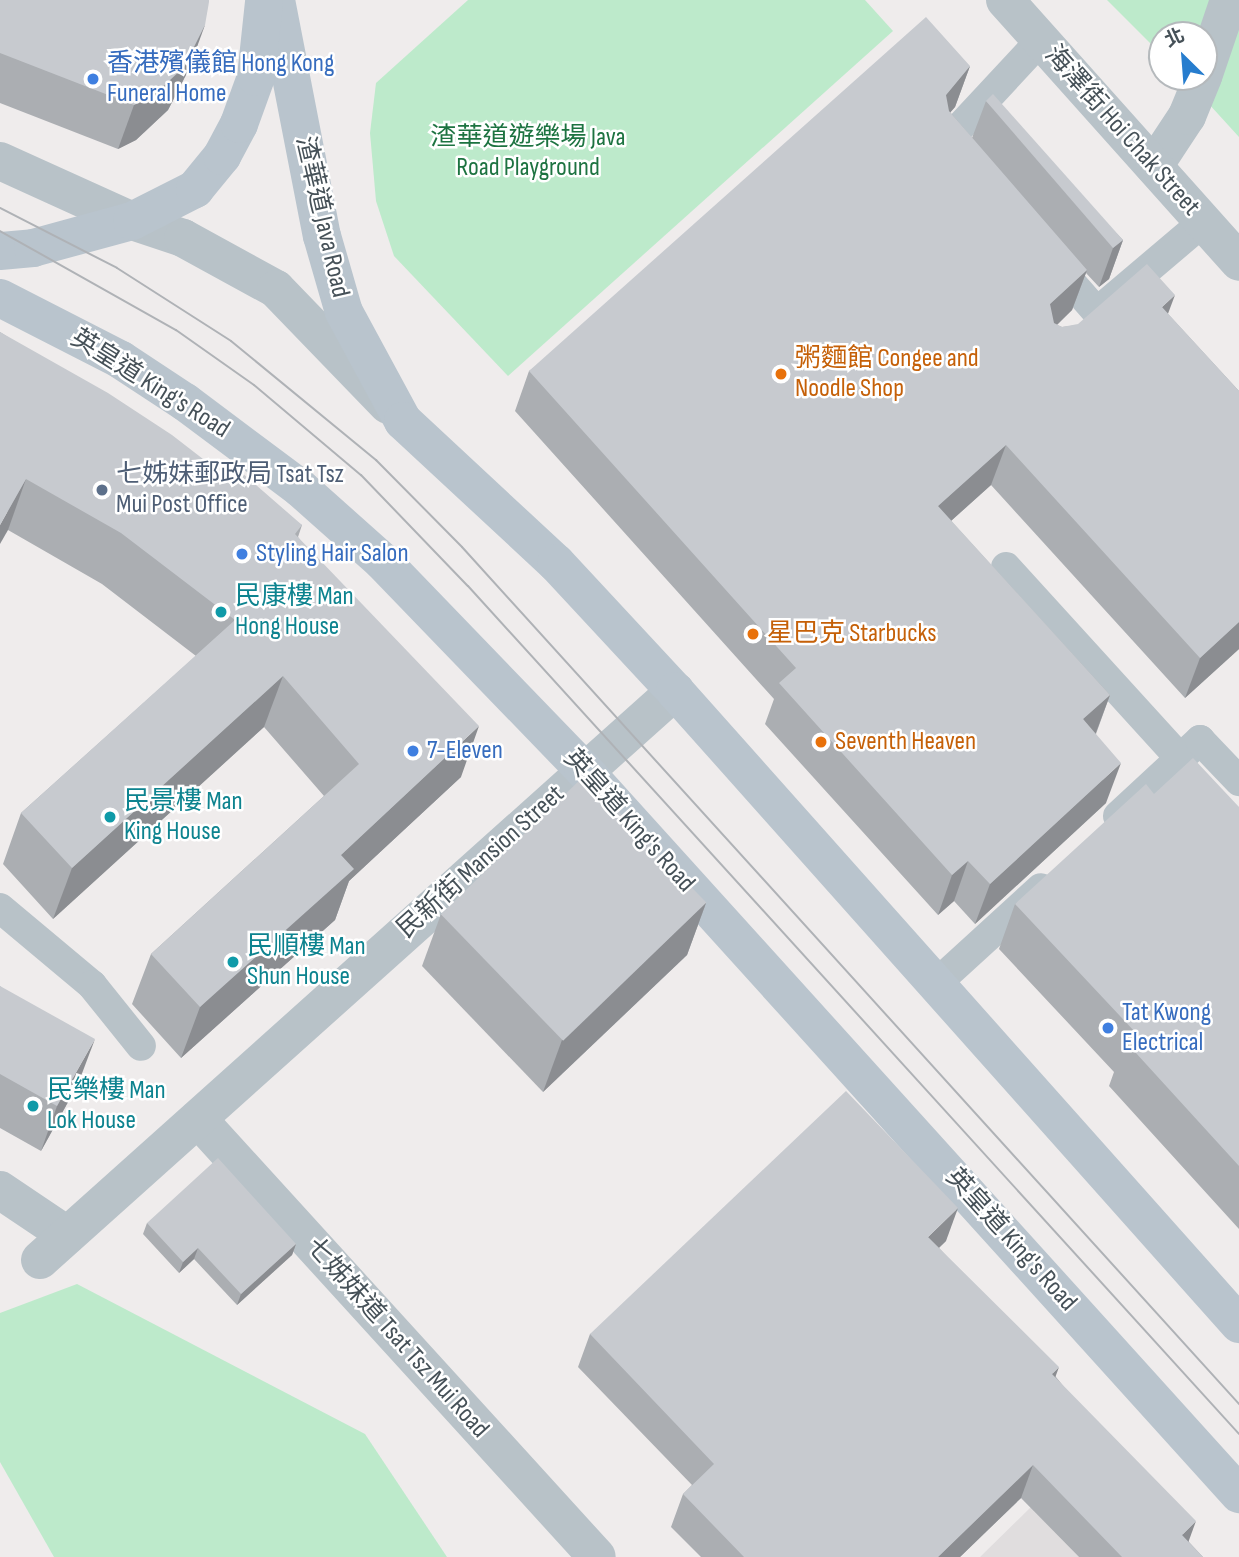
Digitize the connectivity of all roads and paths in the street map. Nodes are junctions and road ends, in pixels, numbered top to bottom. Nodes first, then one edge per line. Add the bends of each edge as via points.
1 (264, 0) edge
2 (276, 0) edge
3 (1004, 0) edge
4 (1229, 0) edge
5 (1218, 33) edge
6 (1041, 40) junction
7 (1198, 91) edge
8 (0, 161) edge
9 (1154, 166) junction
10 (983, 180) edge
11 (132, 221) junction
12 (1203, 222) junction
13 (1035, 241) edge
14 (0, 251) edge
15 (1239, 262) edge
16 (0, 298) edge
17 (403, 421) junction
18 (1006, 567) dead end
19 (675, 691) junction
20 (1180, 758) junction
21 (583, 769) junction
22 (1239, 781) edge
23 (1101, 832) edge
24 (1061, 869) edge
25 (0, 908) edge
26 (938, 982) junction
27 (141, 1046) dead end
28 (198, 1119) junction
29 (0, 1190) edge
30 (1239, 1324) edge
31 (1239, 1494) edge
32 (597, 1557) edge

1 - 11 main road via 256,77 222,156 195,189
2 - 17 main road, 渣華道 Java Road via 322,236 344,312
3 - 6 street, 海澤街 Hoi Chak Street
4 - 5 street
6 - 9 street, 海澤街 Hoi Chak Street
6 - 10 lane via 948,140
7 - 9 street
8 - 11 street
9 - 12 street, 海澤街 Hoi Chak Street
11 - 14 main road via 44,245
11 - 17 street via 183,239 276,289
12 - 13 lane via 1088,320
12 - 15 street, 海澤街 Hoi Chak Street
16 - 21 main road, 英皇道 King's Road via 121,360 228,432 300,488 382,561
17 - 19 main road via 556,563
18 - 20 lane
19 - 21 street, 民新街 Mansion Street
19 - 26 main road
20 - 22 lane via 1200,740
20 - 23 lane
21 - 28 street, 民新街 Mansion Street
21 - 31 main road, 英皇道 King's Road
24 - 26 lane
25 - 27 lane via 93,985
26 - 30 main road
28 - 29 street, 民新街 Mansion Street via 53,1248
28 - 32 street, 七姊妹道 Tsat Tsz Mui Road

